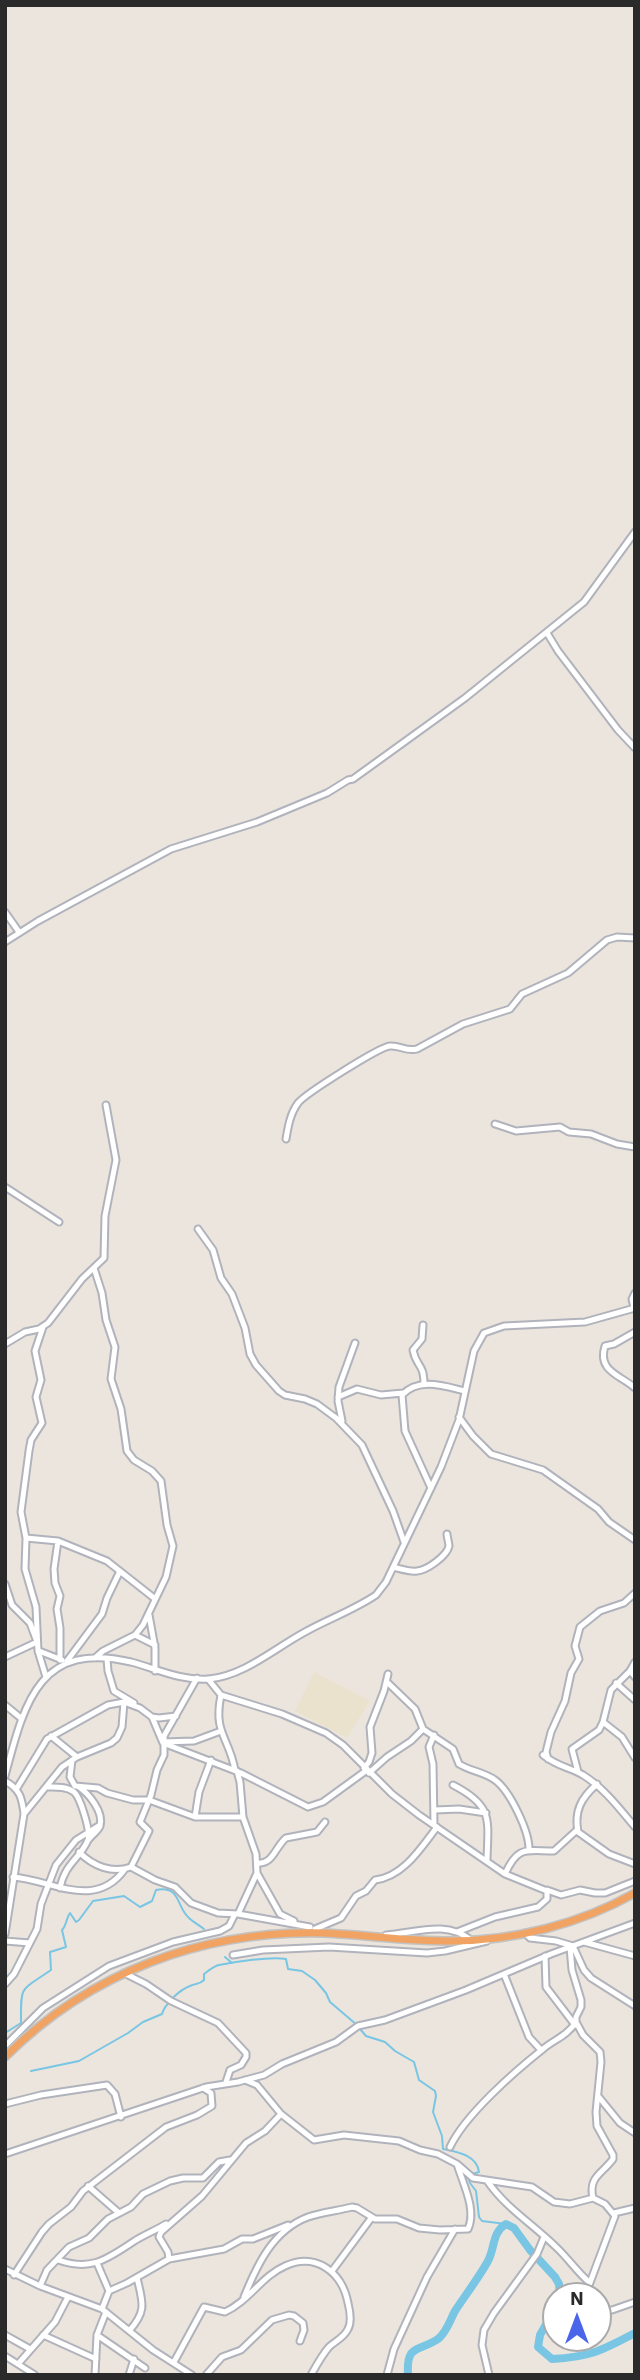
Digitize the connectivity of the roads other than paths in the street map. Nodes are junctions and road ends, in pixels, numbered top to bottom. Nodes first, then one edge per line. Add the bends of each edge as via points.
1 (635, 532) edge
2 (547, 633) junction
3 (635, 748) edge
4 (5, 912) edge
5 (19, 932) junction
6 (635, 938) edge
7 (5, 942) edge
8 (106, 1105) dead end
9 (495, 1124) dead end
10 (286, 1139) dead end
11 (635, 1147) edge
12 (5, 1187) edge
13 (59, 1222) dead end
14 (198, 1229) dead end
15 (94, 1268) junction
16 (635, 1293) edge
17 (634, 1308) edge
18 (423, 1325) dead end
19 (43, 1327) junction
20 (635, 1332) edge
21 (355, 1343) dead end
22 (5, 1344) edge
23 (424, 1384) junction
24 (635, 1388) edge
25 (465, 1391) junction
26 (403, 1392) junction
27 (338, 1396) junction
28 (459, 1417) junction
29 (343, 1424) junction
30 (431, 1488) junction
31 (447, 1534) dead end
32 (26, 1538) junction
33 (635, 1540) edge
34 (58, 1541) junction
35 (404, 1542) junction
36 (393, 1567) junction
37 (120, 1571) junction
38 (5, 1584) edge
39 (635, 1592) edge
40 (154, 1598) junction
41 (149, 1610) junction
42 (135, 1635) junction
43 (37, 1641) junction
44 (155, 1645) junction
45 (38, 1651) junction
46 (5, 1657) edge
47 (95, 1658) junction
48 (107, 1659) junction
49 (66, 1661) junction
50 (635, 1662) edge
51 (155, 1671) junction
52 (630, 1671) junction
53 (388, 1674) dead end
54 (46, 1677) junction
55 (635, 1677) edge
56 (197, 1678) junction
57 (208, 1679) junction
58 (387, 1682) junction
59 (616, 1684) junction
60 (221, 1695) junction
61 (635, 1700) edge
62 (124, 1702) junction
63 (5, 1705) edge
64 (140, 1708) junction
65 (176, 1716) junction
66 (152, 1717) junction
67 (22, 1719) junction
68 (603, 1723) junction
69 (423, 1729) junction
70 (221, 1731) junction
71 (434, 1735) junction
72 (51, 1736) junction
73 (163, 1742) junction
74 (74, 1758) junction
75 (635, 1758) edge
76 (211, 1760) junction
77 (367, 1770) junction
78 (236, 1771) junction
79 (578, 1772) junction
80 (5, 1779) edge
81 (597, 1784) junction
82 (453, 1785) dead end
83 (46, 1787) junction
84 (79, 1787) junction
85 (18, 1788) junction
86 (149, 1800) junction
87 (435, 1810) junction
88 (486, 1812) junction
89 (24, 1814) junction
90 (195, 1817) junction
91 (243, 1817) junction
92 (325, 1822) dead end
93 (100, 1825) junction
94 (436, 1826) junction
95 (635, 1827) edge
96 (577, 1830) junction
97 (89, 1831) junction
98 (89, 1839) junction
99 (529, 1851) junction
100 (79, 1852) junction
101 (487, 1860) dead end
102 (257, 1863) junction
103 (635, 1864) edge
104 (128, 1868) junction
105 (257, 1873) junction
106 (505, 1874) junction
107 (13, 1877) junction
108 (635, 1881) edge
109 (48, 1885) junction
110 (61, 1888) junction
111 (544, 1889) junction
112 (635, 1893) edge
113 (236, 1914) junction
114 (635, 1923) edge
115 (316, 1930) junction
116 (457, 1932) junction
117 (525, 1933) junction
118 (5, 1934) edge
119 (373, 1937) junction
120 (492, 1939) junction
121 (5, 1941) edge
122 (471, 1941) junction
123 (584, 1942) junction
124 (30, 1943) junction
125 (572, 1947) junction
126 (233, 1955) dead end
127 (545, 1956) junction
128 (635, 1956) edge
129 (124, 1973) junction
130 (504, 1974) junction
131 (5, 1984) edge
132 (635, 2006) edge
133 (575, 2023) junction
134 (5, 2046) edge
135 (541, 2050) junction
136 (5, 2057) edge
137 (246, 2080) junction
138 (226, 2082) junction
139 (203, 2088) junction
140 (598, 2096) junction
141 (5, 2104) edge
142 (281, 2114) junction
143 (121, 2117) junction
144 (635, 2133) edge
145 (450, 2147) dead end
146 (5, 2154) edge
147 (230, 2160) junction
148 (457, 2164) junction
149 (488, 2182) junction
150 (89, 2186) junction
151 (593, 2198) junction
152 (635, 2208) edge
153 (119, 2213) junction
154 (614, 2213) junction
155 (372, 2217) junction
156 (177, 2219) junction
157 (291, 2225) junction
158 (455, 2229) junction
159 (544, 2237) junction
160 (169, 2259) junction
161 (58, 2260) junction
162 (97, 2263) junction
163 (5, 2270) edge
164 (332, 2272) junction
165 (15, 2275) junction
166 (137, 2278) junction
167 (589, 2282) edge
168 (590, 2282) edge
169 (40, 2286) junction
170 (109, 2291) junction
171 (68, 2297) junction
172 (244, 2297) junction
173 (635, 2302) edge
174 (612, 2310) edge
175 (104, 2311) junction
176 (130, 2331) junction
177 (5, 2335) edge
178 (43, 2335) junction
179 (97, 2335) junction
180 (300, 2341) dead end
181 (30, 2349) junction
182 (8, 2358) edge
183 (134, 2358) junction
184 (96, 2359) junction
185 (174, 2362) junction
186 (18, 2364) junction
187 (5, 2367) edge
188 (145, 2368) dead end
189 (35, 2375) edge
190 (95, 2375) edge
191 (129, 2375) edge
192 (192, 2375) edge
193 (206, 2375) edge
194 (311, 2375) edge
195 (387, 2375) edge
196 (489, 2375) edge

1 - 2 street via 584,602
2 - 3 street
2 - 5 street via 353,779 267,818 171,849
4 - 5 street
5 - 7 street
6 - 10 street via 607,940 572,970 522,994 510,1009 463,1024 417,1049 390,1046 367,1056 305,1096 293,1111
8 - 15 street via 116,1160 105,1216 104,1258
9 - 11 street via 516,1132 560,1127
12 - 13 street
14 - 29 street via 232,1294 256,1365 279,1391 317,1404
15 - 19 street
15 - 40 street via 115,1345 111,1378 127,1451 159,1478 165,1501 173,1550
16 - 17 street
17 - 25 street via 585,1322 504,1326 484,1333 474,1350
18 - 23 street via 422,1339 413,1350 424,1369
19 - 22 street
19 - 32 street via 35,1351 41,1380 36,1397 41,1423 31,1440 22,1502
20 - 24 street via 604,1349 611,1372
21 - 27 street
23 - 25 street
23 - 26 street
25 - 28 street
26 - 27 street via 381,1395 357,1389
26 - 30 street via 405,1431
27 - 29 street
28 - 30 street
28 - 33 street via 491,1454 543,1470
29 - 35 street via 366,1451
30 - 35 street
31 - 36 street via 447,1549 424,1569
32 - 34 street
32 - 43 street via 25,1569 36,1607
34 - 37 street
34 - 49 street via 57,1609
35 - 36 street
36 - 57 street via 384,1586 370,1599 240,1669
37 - 40 street
37 - 49 street via 102,1614
38 - 43 street via 12,1605 30,1623
39 - 79 street via 579,1629 575,1646 579,1659 570,1673 545,1757
40 - 41 street
41 - 42 street
41 - 44 street
42 - 44 street
42 - 47 street
43 - 45 street
43 - 46 street
44 - 51 street
45 - 49 street
45 - 54 street
47 - 48 street
47 - 49 street
48 - 51 street
48 - 64 street via 114,1691
49 - 54 street
50 - 52 street
51 - 56 street
52 - 55 street
52 - 59 street
53 - 58 street
54 - 67 street via 36,1687
56 - 57 street
56 - 65 street
57 - 60 street
58 - 69 street via 415,1709
58 - 77 street via 370,1727 372,1753
59 - 61 street
59 - 68 street
60 - 70 street
60 - 77 street via 313,1727 337,1740
62 - 64 street
62 - 72 street via 108,1705
62 - 74 street via 117,1738
63 - 67 street
64 - 66 street
65 - 66 street
65 - 73 street
66 - 73 street
67 - 80 street
68 - 75 street via 622,1737
68 - 79 street via 572,1748
69 - 71 street
69 - 77 street
70 - 73 street via 194,1741
70 - 78 street
71 - 87 street via 429,1747
71 - 99 street via 450,1745 462,1766 499,1784 522,1822
72 - 74 street
72 - 85 street
73 - 76 street
73 - 86 street via 164,1755
74 - 83 street
74 - 84 street via 70,1777
76 - 78 street
76 - 90 street
77 - 78 street via 311,1807
77 - 94 street
78 - 91 street
79 - 81 street
80 - 85 street
81 - 95 street
81 - 96 street via 578,1808
82 - 88 street via 474,1797
83 - 89 street
83 - 97 street via 67,1788 76,1795
84 - 86 street
84 - 93 street via 93,1800
85 - 89 street
86 - 90 street
86 - 104 street via 140,1822 149,1830
87 - 88 street
87 - 94 street
88 - 101 street
89 - 107 street
90 - 91 street
91 - 102 street
92 - 102 street via 317,1832 289,1836 269,1861
93 - 97 street
93 - 98 street
94 - 106 street
94 - 115 street via 422,1849 396,1874 375,1880 341,1918
96 - 99 street via 557,1849
96 - 103 street via 609,1854
97 - 98 street
97 - 109 street via 66,1851
98 - 100 street
99 - 106 street via 513,1857
100 - 104 street via 98,1867
100 - 110 street via 64,1872
102 - 105 street
104 - 110 street via 116,1881 95,1890
104 - 113 street via 175,1886 191,1903
105 - 113 street
105 - 115 street via 280,1914
106 - 111 street
107 - 109 street
107 - 118 street
108 - 111 street via 606,1893 580,1890 560,1895
109 - 110 street
109 - 124 street
111 - 116 street via 547,1899 538,1907
112 - 117 highway
113 - 115 street
113 - 134 street via 220,1931 173,1942 109,1966 44,2008
114 - 123 street
115 - 119 highway
115 - 129 highway via 223,1941 169,1954
116 - 119 street via 435,1928
116 - 122 street
117 - 120 highway
117 - 125 street
119 - 122 highway
120 - 122 highway
120 - 126 street via 427,1953 329,1947
121 - 124 street
123 - 125 street
123 - 128 street
124 - 131 street
125 - 127 street
125 - 132 street via 591,1978
125 - 133 street via 572,1970 581,2000
127 - 130 street
127 - 133 street via 547,1987
129 - 136 highway via 78,1998
129 - 138 street via 210,2018 238,2044 246,2057 230,2070
130 - 135 street via 529,2037
130 - 137 street via 358,2026 336,2042
133 - 135 street via 565,2036
133 - 140 street via 600,2052
135 - 145 street via 472,2114
137 - 138 street
137 - 142 street via 257,2085
138 - 139 street
139 - 143 street
139 - 150 street via 211,2093 212,2106 166,2127
140 - 144 street via 620,2123
140 - 151 street via 597,2126 613,2159 594,2180
141 - 143 street via 107,2085 115,2094
142 - 147 street
142 - 148 street via 314,2140 344,2134 379,2137 439,2154
143 - 146 street
147 - 153 street via 219,2162 203,2178 156,2186
147 - 156 street
148 - 149 street via 474,2178
148 - 158 street via 471,2214 468,2229
149 - 151 street via 532,2187 554,2202 570,2204
149 - 159 street
150 - 153 street
150 - 165 street via 49,2224
151 - 154 street
152 - 154 street
153 - 161 street via 89,2238 69,2247
154 - 168 street
155 - 157 street via 352,2207
155 - 158 street via 430,2230
155 - 164 street
156 - 160 street via 159,2235
156 - 162 street
157 - 160 street via 224,2249
157 - 172 street via 263,2257
158 - 195 street via 427,2277
159 - 167 street
159 - 196 street via 484,2330 482,2346
160 - 166 street
161 - 162 street
161 - 169 street
162 - 170 street
163 - 165 street
164 - 172 street via 318,2264 293,2263 275,2271
164 - 194 street via 345,2286 350,2324 327,2348
165 - 169 street
166 - 170 street
166 - 176 street via 143,2306
169 - 171 street
170 - 175 street
171 - 175 street
171 - 178 street
172 - 185 street via 225,2312 204,2307
173 - 174 street
175 - 176 street
175 - 179 street
176 - 185 street
177 - 181 street
178 - 181 street
178 - 184 street
179 - 183 street
179 - 184 street
180 - 193 street via 303,2323 294,2316 280,2317 241,2350 222,2357
181 - 186 street
182 - 186 street
182 - 187 street
183 - 188 street
183 - 191 street
184 - 190 street
185 - 192 street
186 - 189 street

